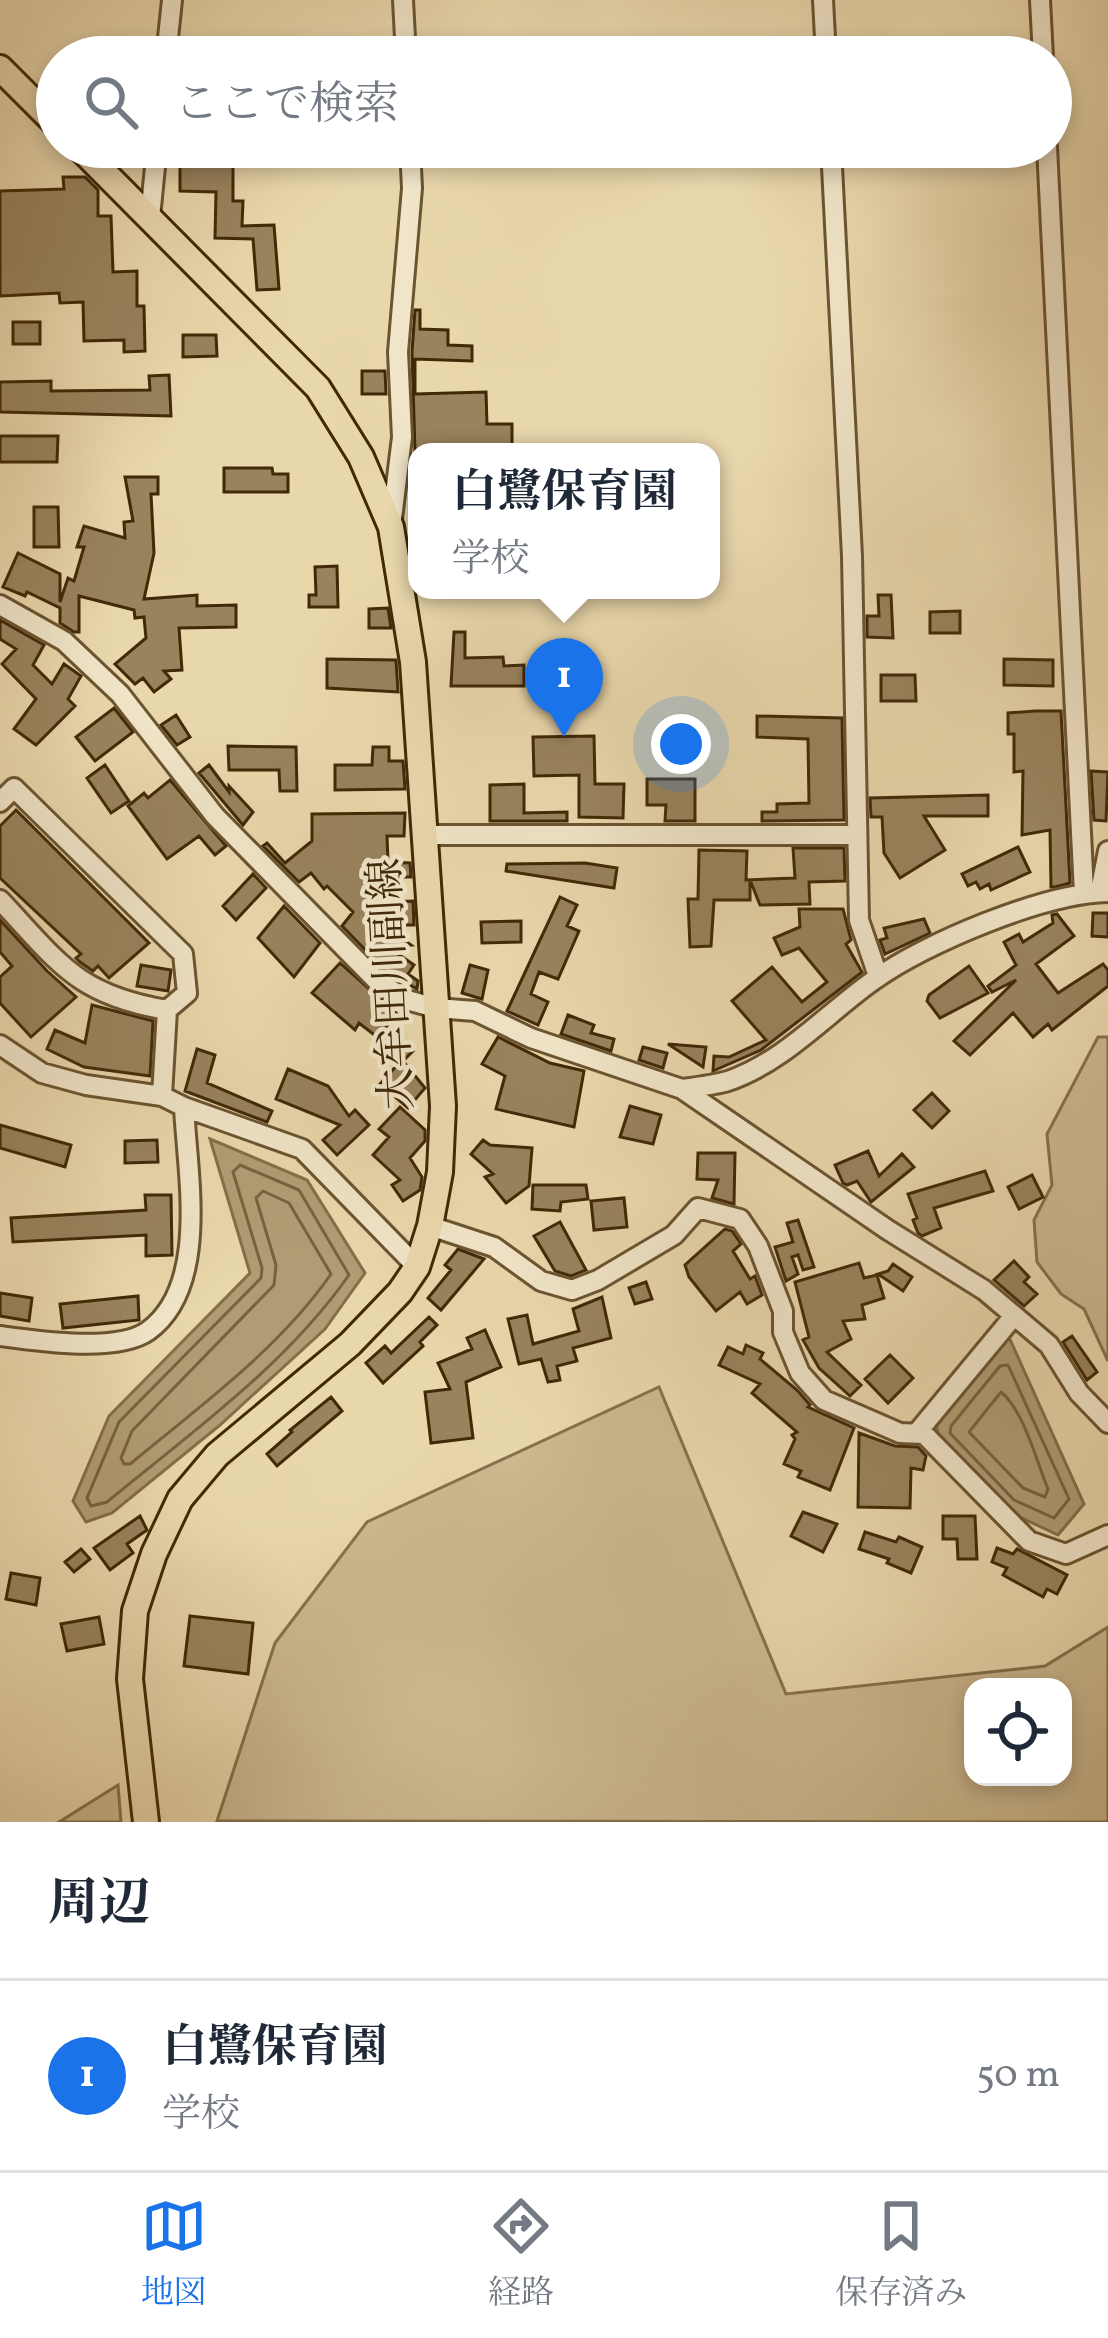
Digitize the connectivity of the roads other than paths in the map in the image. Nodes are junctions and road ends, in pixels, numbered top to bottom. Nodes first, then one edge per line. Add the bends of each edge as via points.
1 (172, 0) edge
2 (403, 0) edge
3 (823, 0) edge
4 (1040, 0) edge
5 (168, 36) edge
6 (405, 36) edge
7 (825, 36) edge
8 (1042, 36) edge
9 (0, 68) edge
10 (36, 104) edge
11 (100, 168) edge
12 (155, 168) edge
13 (411, 168) edge
14 (832, 168) edge
15 (1048, 168) edge
16 (150, 217) junction
17 (392, 526) junction
18 (0, 605) edge
19 (0, 802) edge
20 (424, 835) junction
21 (857, 836) junction
22 (1108, 851) edge
23 (1098, 893) edge
24 (0, 900) edge
25 (878, 976) junction
26 (436, 1008) junction
27 (167, 1010) junction
28 (0, 1045) edge
29 (682, 1089) junction
30 (161, 1096) junction
31 (184, 1107) junction
32 (430, 1226) junction
33 (417, 1267) junction
34 (1013, 1317) junction
35 (0, 1336) edge
36 (1108, 1424) edge
37 (916, 1434) junction
38 (1108, 1535) edge
39 (146, 1822) edge

1 - 5 street
2 - 6 street
3 - 7 street
4 - 8 street
9 - 10 main road
11 - 16 main road, 大牟田川副線
12 - 16 street
13 - 17 street
14 - 21 street via 851,513
15 - 23 street
16 - 17 main road, 大牟田川副線 via 318,388
17 - 20 main road, 大牟田川副線 via 413,662
18 - 26 street via 64,641 120,694 214,816 378,982
19 - 27 street via 14,788 183,954 188,993
20 - 21 street
20 - 26 main road, 大牟田川副線
21 - 25 street via 859,920
22 - 23 street
23 - 25 street via 985,925
24 - 27 street via 70,975 129,1004
25 - 29 street via 784,1051 730,1080
26 - 29 street via 475,1011
26 - 32 main road, 大牟田川副線 via 442,1106
27 - 30 street
28 - 30 street via 42,1073
29 - 34 street
30 - 31 street
31 - 33 street via 302,1149
31 - 35 street via 189,1264 173,1301 148,1331 118,1341
32 - 33 main road, 大牟田川副線
32 - 37 street via 494,1247 542,1282 572,1290 674,1235 698,1208 740,1219 758,1246 800,1373 824,1400
33 - 39 main road, 大牟田川副線 via 350,1344 217,1455 180,1499 135,1611 130,1679
34 - 36 street via 1049,1345
34 - 37 street
37 - 38 street via 1029,1541 1066,1554

